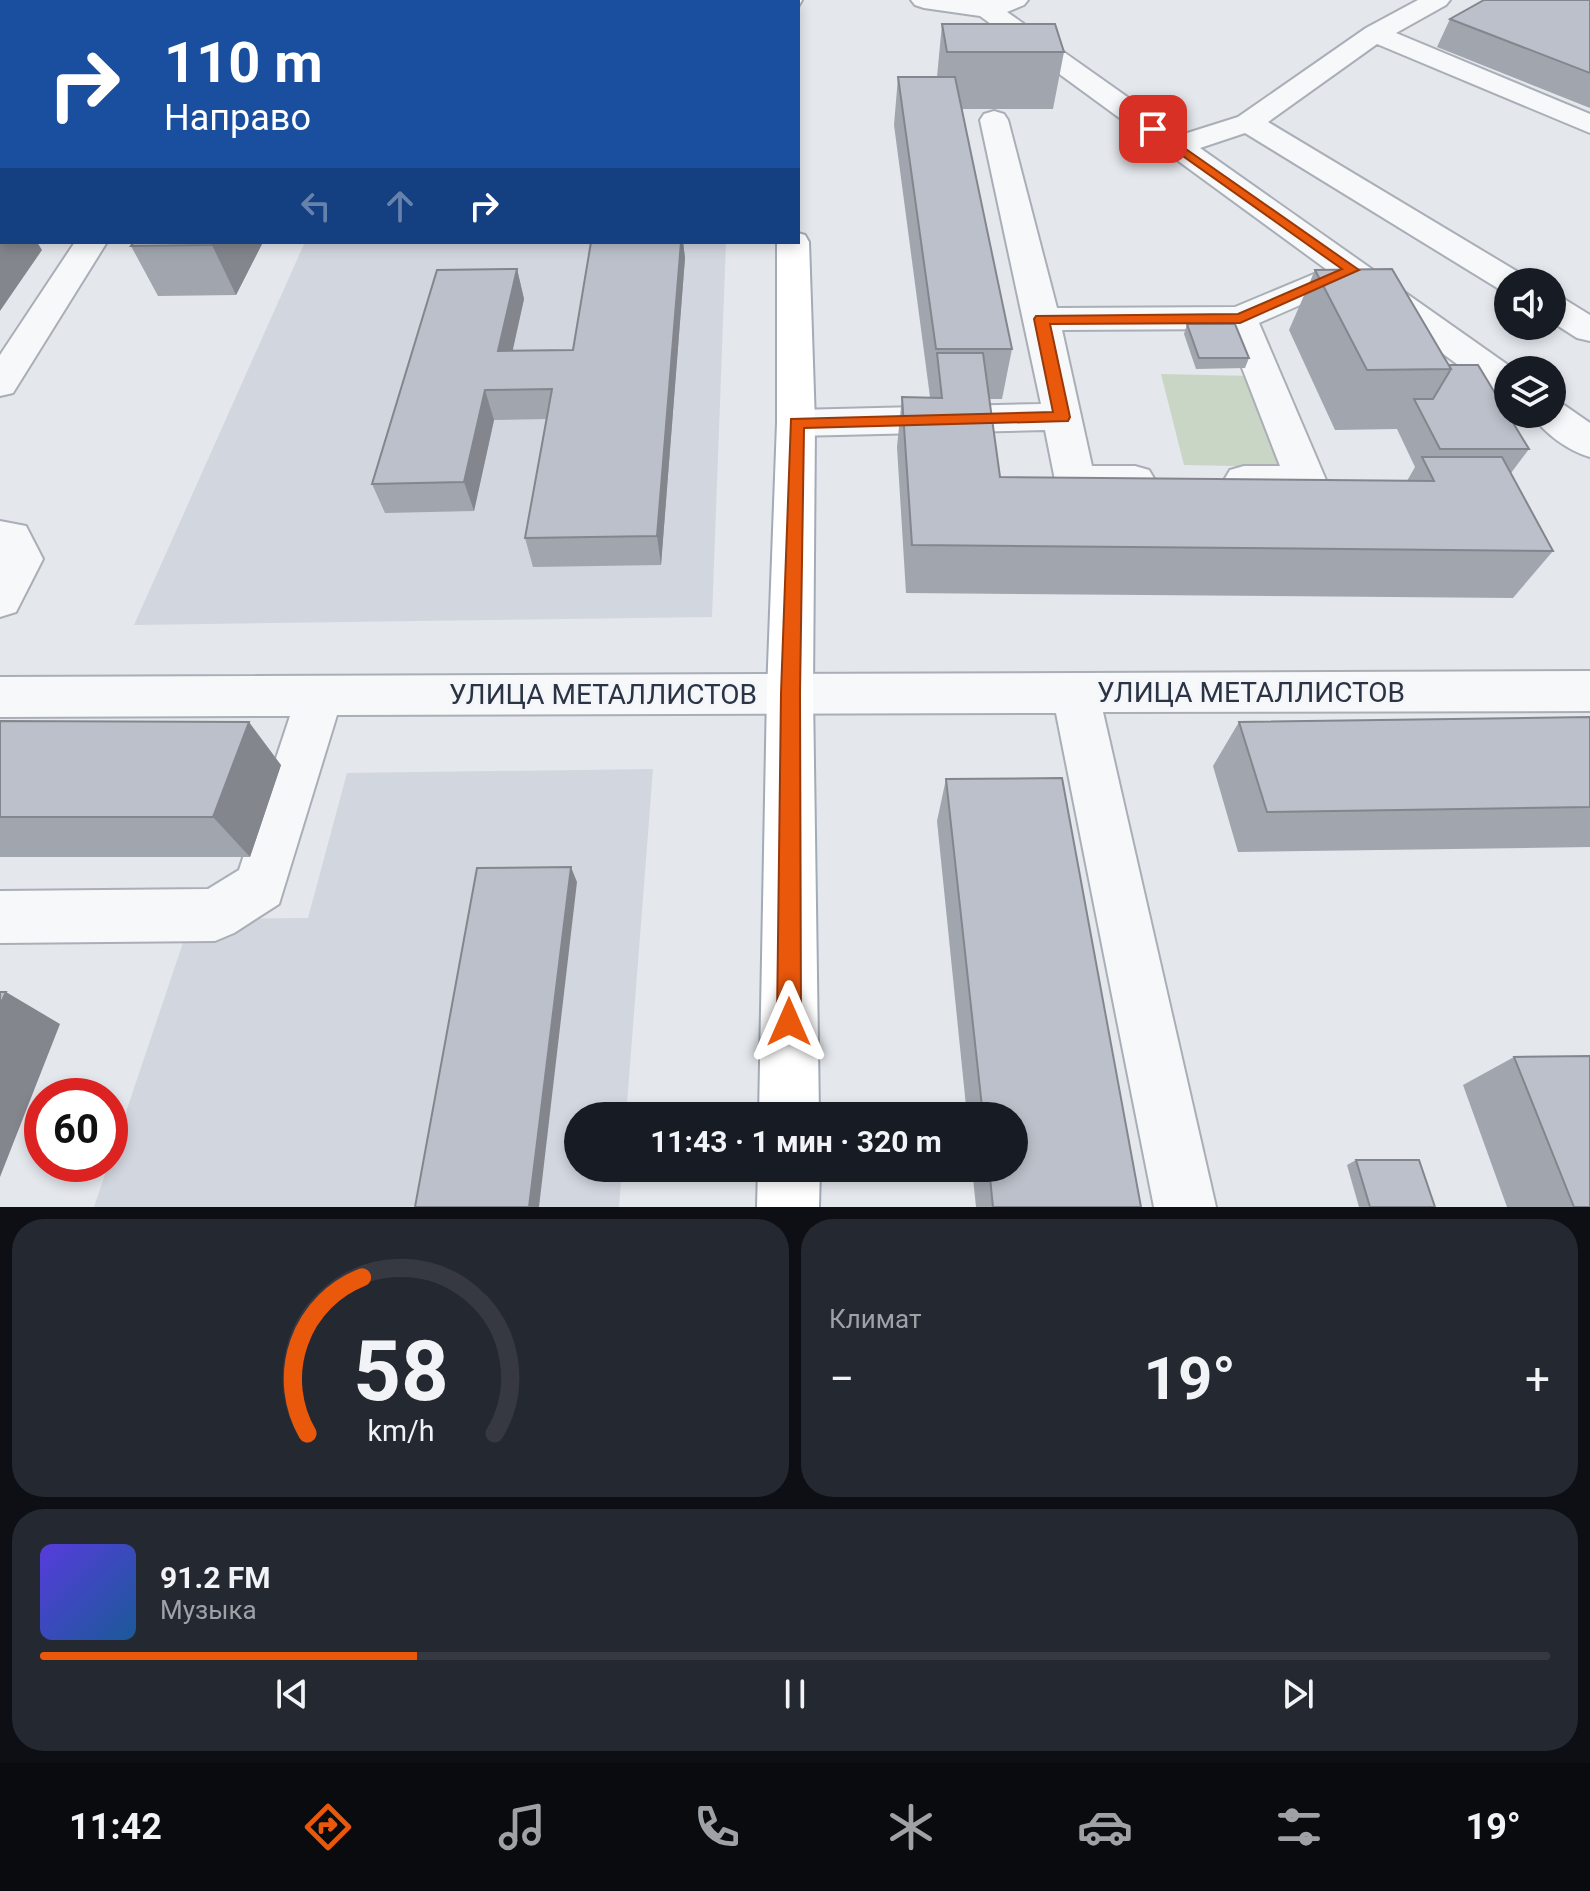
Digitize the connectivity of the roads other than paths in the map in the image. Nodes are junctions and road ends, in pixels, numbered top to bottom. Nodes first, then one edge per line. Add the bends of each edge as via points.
1 (924, 0) edge
2 (1437, 0) edge
3 (1001, 5) edge
4 (1375, 34) junction
5 (994, 120) dead end
6 (1248, 123) junction
7 (1590, 124) edge
8 (1176, 146) junction
9 (90, 244) edge
10 (793, 244) edge
11 (1352, 270) junction
12 (1494, 272) edge
13 (1566, 315) edge
14 (1240, 318) junction
15 (1042, 319) junction
16 (1590, 330) edge
17 (1494, 373) edge
18 (0, 384) edge
19 (1062, 417) junction
20 (796, 423) junction
21 (1566, 425) edge
22 (1590, 443) edge
23 (1167, 480) edge
24 (1214, 480) edge
25 (0, 537) edge
26 (0, 600) edge
27 (1590, 691) edge
28 (1075, 692) junction
29 (790, 693) junction
30 (320, 695) junction
31 (0, 697) edge
32 (0, 917) edge
33 (789, 1102) edge
34 (789, 1182) edge
35 (788, 1207) edge
36 (1185, 1207) edge

1 - 3 street
2 - 4 street
3 - 8 street
4 - 6 street
4 - 7 street
5 - 15 street
6 - 8 street
6 - 12 street
8 - 11 street
9 - 18 street
10 - 20 main road
11 - 14 street
11 - 17 street
13 - 16 street
14 - 15 street
14 - 24 street via 1306,480
15 - 19 street
19 - 20 street
19 - 23 street via 1075,480
20 - 29 main road
21 - 22 street
25 - 26 street via 11,537 22,559
27 - 28 street, УЛИЦА МЕТАЛЛИСТОВ
28 - 29 street, УЛИЦА МЕТАЛЛИСТОВ
28 - 36 street
29 - 30 street, УЛИЦА МЕТАЛЛИСТОВ
29 - 33 main road
30 - 31 street, УЛИЦА МЕТАЛЛИСТОВ
30 - 32 street via 260,886 215,915
34 - 35 main road

